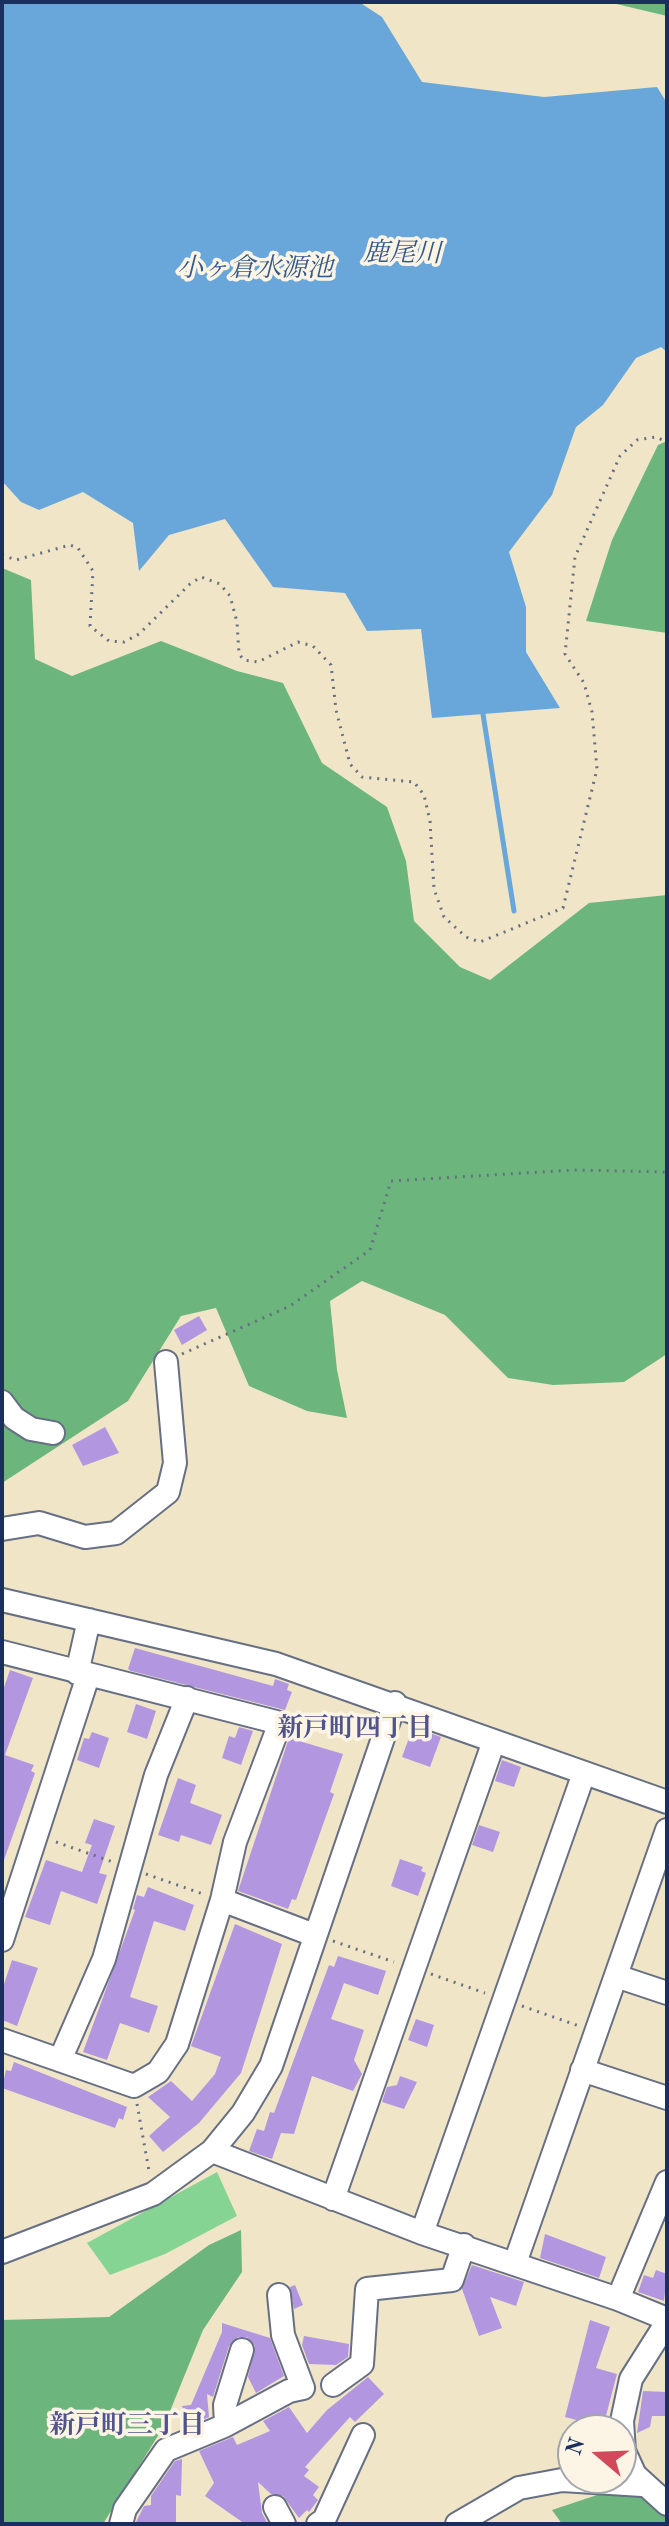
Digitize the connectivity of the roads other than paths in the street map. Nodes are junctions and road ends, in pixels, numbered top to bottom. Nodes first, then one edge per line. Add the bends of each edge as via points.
1 (166, 1362) road end
2 (2, 1402) edge
3 (53, 1433) dead end
4 (2, 1529) edge
5 (2, 1600) edge
6 (89, 1620) junction
7 (2, 1652) edge
8 (83, 1674) junction
9 (187, 1698) junction
10 (395, 1703) junction
11 (494, 1741) junction
12 (584, 1773) junction
13 (667, 1802) edge
14 (667, 1830) edge
15 (12, 1875) edge
16 (222, 1900) junction
17 (314, 1935) junction
18 (2, 1940) edge
19 (616, 1976) junction
20 (667, 1993) edge
21 (2, 2040) edge
22 (60, 2060) junction
23 (582, 2070) junction
24 (667, 2098) edge
25 (212, 2151) junction
26 (667, 2182) edge
27 (333, 2199) junction
28 (422, 2233) junction
29 (464, 2245) junction
30 (2, 2252) edge
31 (515, 2263) junction
32 (279, 2295) dead end
33 (618, 2299) junction
34 (667, 2320) edge
35 (242, 2350) dead end
36 (333, 2385) dead end
37 (226, 2424) junction
38 (363, 2435) dead end
39 (642, 2485) junction
40 (667, 2504) edge
41 (121, 2524) edge
42 (318, 2524) edge
43 (457, 2524) edge

1 - 4 street via 175,1463 168,1492 116,1533 85,1537 39,1523
2 - 3 street via 31,1429
5 - 6 street
6 - 8 street
6 - 10 street via 276,1664
7 - 8 street
8 - 9 street
8 - 15 street
9 - 16 street via 280,1723 239,1829
9 - 22 street via 156,1775 104,1959
10 - 11 street
10 - 17 street
11 - 12 street
11 - 27 street
12 - 13 street
12 - 28 street
14 - 19 street
15 - 18 street
16 - 17 street
16 - 22 street via 177,2044 158,2072 134,2086
17 - 25 street via 271,2066
19 - 20 street
19 - 23 street
21 - 22 street
23 - 24 street
23 - 31 street
25 - 27 street
25 - 30 street via 153,2194
26 - 33 street
27 - 28 street
28 - 29 street
29 - 31 street
29 - 36 street via 452,2280 367,2289 362,2364
31 - 33 street
32 - 37 street via 283,2335 303,2388
33 - 34 street
34 - 39 street via 641,2359 622,2408 624,2451
35 - 37 street via 225,2405
37 - 41 street via 162,2454 125,2509
38 - 42 street
39 - 40 street
39 - 43 street via 562,2480 519,2488

